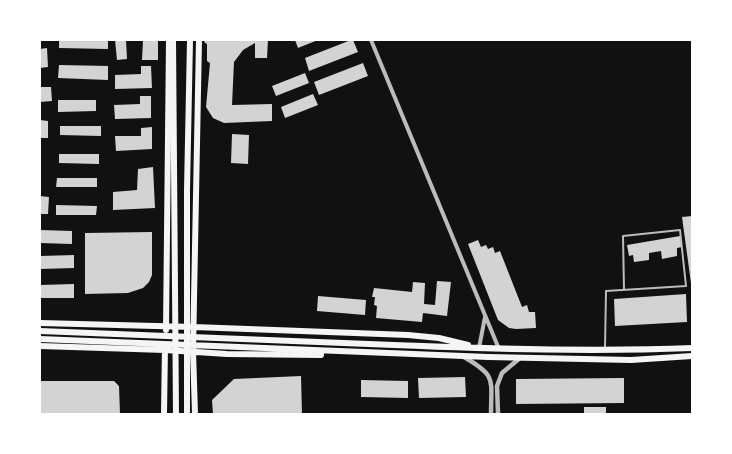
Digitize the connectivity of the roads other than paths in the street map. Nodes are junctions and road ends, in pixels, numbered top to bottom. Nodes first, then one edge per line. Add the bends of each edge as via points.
1 (169, 40) edge
2 (173, 40) edge
3 (190, 40) edge
4 (199, 40) edge
5 (371, 40) edge
6 (624, 290) junction
7 (485, 316) junction
8 (40, 323) edge
9 (166, 326) junction
10 (194, 327) junction
11 (40, 331) edge
12 (40, 339) edge
13 (40, 346) edge
14 (479, 348) junction
15 (692, 348) edge
16 (499, 349) junction
17 (165, 350) junction
18 (605, 350) junction
19 (193, 351) junction
20 (431, 355) junction
21 (464, 356) junction
22 (692, 356) edge
23 (520, 358) junction
24 (164, 414) edge
25 (176, 414) edge
26 (187, 414) edge
27 (195, 414) edge
28 (491, 414) edge
29 (498, 414) edge

1 - 9 main road
2 - 25 main road
3 - 26 main road
4 - 10 main road
5 - 7 street
6 - 6 lane via 686,286 680,230 623,236
6 - 18 lane via 606,291
7 - 14 street
7 - 16 street
8 - 9 main road
9 - 10 main road
9 - 17 main road
10 - 14 main road via 408,335 439,338
10 - 19 main road
11 - 14 main road
12 - 20 main road
13 - 17 main road
14 - 16 main road
15 - 18 main road
16 - 18 main road
17 - 19 main road
17 - 24 main road
19 - 20 main road via 226,354
19 - 27 main road
20 - 21 main road
21 - 23 main road
21 - 28 street via 482,367 489,375 492,382
22 - 23 main road via 632,360
23 - 29 street via 502,373 497,386

